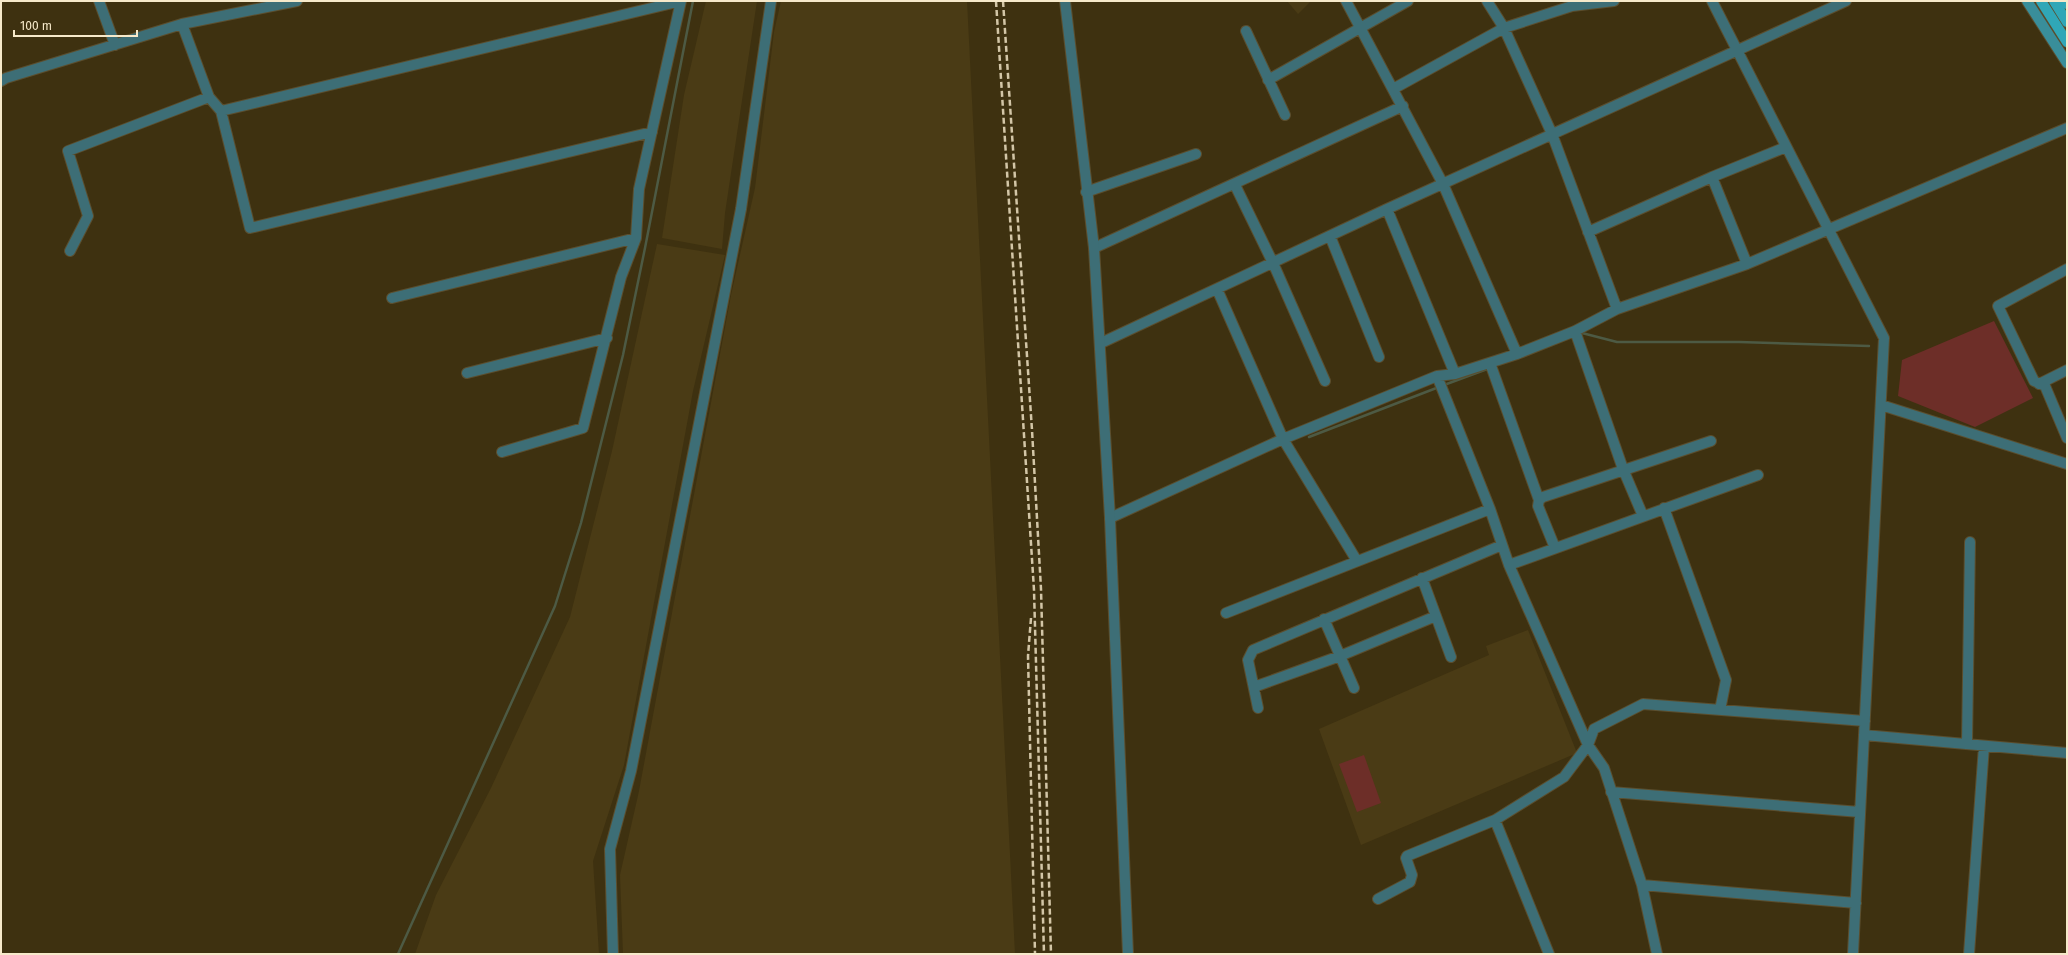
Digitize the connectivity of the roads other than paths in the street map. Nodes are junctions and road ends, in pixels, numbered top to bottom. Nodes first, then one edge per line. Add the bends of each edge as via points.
1 (99, 1) edge
2 (298, 1) edge
3 (681, 1) edge
4 (771, 1) edge
5 (1066, 1) edge
6 (1346, 1) edge
7 (1408, 1) edge
8 (1487, 1) edge
9 (1614, 1) edge
10 (1712, 1) edge
11 (1846, 1) edge
12 (2027, 1) edge
13 (2041, 1) edge
14 (2054, 1) edge
15 (2063, 1) edge
16 (2067, 4) edge
17 (2067, 22) edge
18 (182, 24) junction
19 (1362, 28) junction
20 (1504, 28) junction
21 (1246, 31) dead end
22 (2067, 42) edge
23 (115, 44) junction
24 (1737, 51) junction
25 (2067, 63) edge
26 (1268, 80) junction
27 (1, 81) edge
28 (1393, 89) junction
29 (209, 97) junction
30 (1403, 106) junction
31 (220, 111) junction
32 (1285, 115) dead end
33 (2067, 128) edge
34 (652, 132) junction
35 (1552, 134) junction
36 (1786, 147) junction
37 (1196, 154) dead end
38 (1712, 177) junction
39 (1443, 184) junction
40 (1236, 185) junction
41 (1086, 192) junction
42 (1387, 209) junction
43 (1829, 230) junction
44 (1588, 232) junction
45 (1330, 236) junction
46 (636, 238) junction
47 (1094, 248) junction
48 (70, 251) dead end
49 (1273, 263) junction
50 (1747, 264) junction
51 (2067, 269) edge
52 (1217, 289) junction
53 (392, 298) dead end
54 (1617, 309) junction
55 (1575, 331) junction
56 (607, 338) junction
57 (1100, 344) junction
58 (1517, 354) junction
59 (1379, 357) dead end
60 (1490, 363) junction
61 (2067, 370) edge
62 (467, 373) dead end
63 (1455, 374) junction
64 (1437, 376) junction
65 (1324, 381) dead end
66 (2039, 384) junction
67 (1881, 405) junction
68 (2067, 438) edge
69 (1283, 439) junction
70 (1711, 441) dead end
71 (502, 452) dead end
72 (2067, 464) edge
73 (1623, 469) junction
74 (1758, 475) dead end
75 (1540, 500) junction
76 (1664, 508) junction
77 (1490, 509) junction
78 (1643, 516) junction
79 (1110, 518) junction
80 (1970, 542) dead end
81 (1502, 545) junction
82 (1555, 548) junction
83 (1357, 561) junction
84 (1509, 565) junction
85 (1422, 578) junction
86 (1226, 613) dead end
87 (1436, 616) junction
88 (1324, 619) junction
89 (1340, 656) junction
90 (1451, 656) dead end
91 (1254, 687) junction
92 (1354, 688) dead end
93 (1258, 708) dead end
94 (1720, 710) junction
95 (1865, 721) junction
96 (1864, 735) junction
97 (1967, 744) junction
98 (1588, 745) junction
99 (1984, 746) junction
100 (2067, 753) edge
101 (1611, 792) junction
102 (1860, 812) junction
103 (1495, 820) junction
104 (1642, 885) junction
105 (1378, 899) dead end
106 (1856, 903) junction
107 (613, 954) edge
108 (1128, 954) edge
109 (1549, 954) edge
110 (1657, 954) edge
111 (1853, 954) edge
112 (1969, 954) edge

1 - 23 street
2 - 18 street
3 - 31 street
3 - 34 street
4 - 107 street via 741,210 631,771 610,849
5 - 41 street
6 - 19 street
7 - 19 street
8 - 20 street
9 - 20 street via 1572,6
10 - 24 street
11 - 24 street
12 - 25 main road
13 - 22 main road
14 - 17 main road
15 - 16 main road
18 - 23 street
18 - 29 street
19 - 26 street
19 - 28 street
20 - 28 street
20 - 35 street
21 - 26 street
23 - 27 street
24 - 35 street
24 - 36 street
26 - 32 street
28 - 30 street
29 - 31 street
29 - 48 street via 68,151 88,216
30 - 39 street
30 - 40 street
31 - 34 street via 250,228
33 - 43 street
34 - 46 street via 639,189
35 - 39 street
35 - 44 street
36 - 38 street
36 - 43 street
37 - 41 street
38 - 44 street
38 - 50 street
39 - 42 street
39 - 58 street
40 - 47 street
40 - 49 street
41 - 47 street
42 - 45 street
42 - 63 street
43 - 50 street
43 - 67 street via 1884,338
44 - 54 street
45 - 49 street
45 - 59 street
46 - 53 street
46 - 56 street via 622,277
47 - 57 street
49 - 52 street
49 - 65 street
50 - 54 street
51 - 66 street via 1998,306 2034,382
52 - 57 street
52 - 69 street
54 - 55 street
55 - 58 street
55 - 73 street
56 - 62 street
56 - 71 street via 583,428
57 - 79 street
58 - 60 street
60 - 63 street
60 - 75 street
61 - 66 street
63 - 64 street
64 - 69 street
64 - 77 street
66 - 68 street via 2045,386
67 - 72 street
67 - 95 street
69 - 79 street
69 - 83 street
70 - 73 street
73 - 75 street
73 - 78 street
74 - 76 street
75 - 82 street via 1538,506
76 - 78 street
76 - 94 street via 1726,680
77 - 81 street
77 - 83 street
78 - 82 street
79 - 108 street
80 - 97 street
81 - 84 street
81 - 85 street
82 - 84 street
83 - 86 street
84 - 98 street
85 - 87 street
85 - 88 street
87 - 89 street
87 - 90 street
88 - 89 street
88 - 91 street via 1253,650 1248,660
89 - 91 street
89 - 92 street
91 - 93 street
94 - 95 street
94 - 98 street via 1643,704 1594,729
95 - 96 street
96 - 97 street
96 - 102 street
97 - 99 street
98 - 101 street via 1604,768
98 - 103 street via 1564,777
99 - 100 street
99 - 112 street
101 - 102 street
101 - 104 street
102 - 106 street
103 - 105 street via 1407,856 1412,875 1410,882
103 - 109 street
104 - 106 street
104 - 110 street
106 - 111 street

